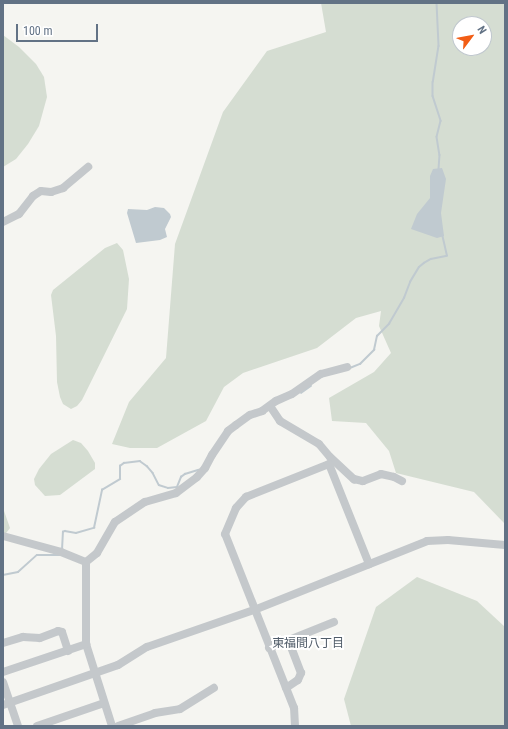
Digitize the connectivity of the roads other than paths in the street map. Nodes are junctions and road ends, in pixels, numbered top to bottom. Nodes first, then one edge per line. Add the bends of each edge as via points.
1 (88, 167) dead end
2 (3, 222) edge
3 (346, 367) dead end
4 (270, 406) junction
5 (329, 461) junction
6 (402, 481) dead end
7 (3, 536) edge
8 (505, 545) edge
9 (86, 562) junction
10 (369, 564) junction
11 (254, 610) junction
12 (334, 622) dead end
13 (289, 641) junction
14 (3, 643) edge
15 (86, 644) junction
16 (269, 648) junction
17 (68, 651) junction
18 (3, 672) edge
19 (94, 673) junction
20 (3, 682) edge
21 (214, 688) dead end
22 (286, 688) junction
23 (6, 703) edge
24 (104, 703) junction
25 (135, 723) edge
26 (18, 726) edge
27 (38, 726) edge
28 (112, 726) edge
29 (118, 726) edge
30 (295, 726) edge

1 - 2 street via 63,188 51,192 41,190 19,214
3 - 4 street via 321,374
4 - 5 street via 280,420 319,444
4 - 9 street via 250,415 228,431 197,477 176,492 145,502 115,522 96,553
5 - 6 street via 359,481 381,474
5 - 10 street
5 - 11 street via 246,497 236,508 224,534
7 - 9 street via 61,552
8 - 10 street via 436,539
9 - 15 street
10 - 11 street
11 - 16 street
11 - 19 street via 157,643 140,650 118,665
12 - 13 street
13 - 16 street
13 - 22 street via 301,673 298,680
14 - 17 street via 23,637 40,638 58,631 62,632
15 - 17 street
15 - 19 street
16 - 22 street
17 - 18 street
19 - 23 street
19 - 24 street
20 - 23 street
21 - 25 street via 180,709 155,713
22 - 30 street via 294,708
23 - 26 street
24 - 27 street
24 - 28 street
25 - 29 street

